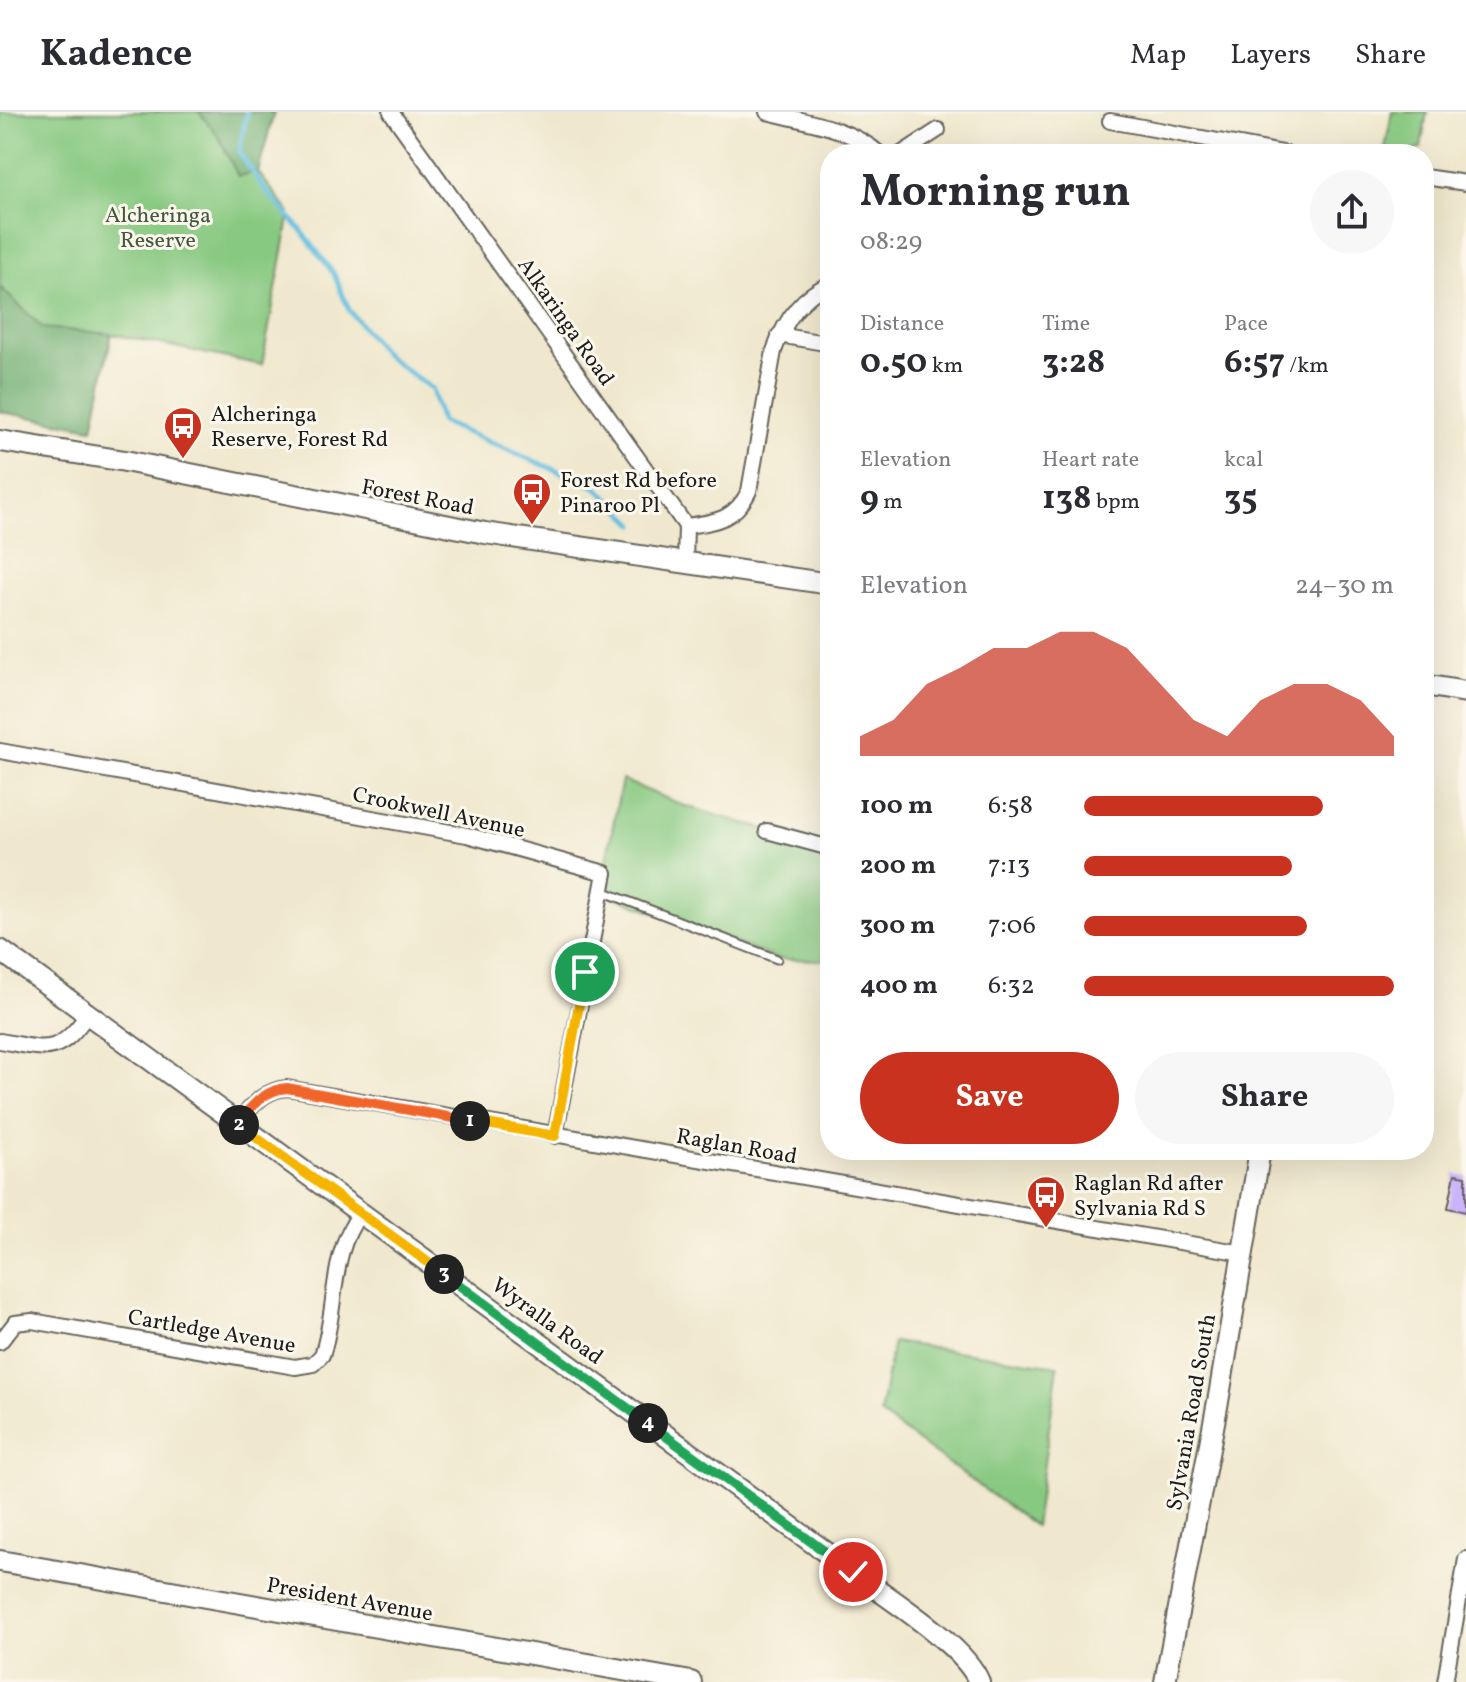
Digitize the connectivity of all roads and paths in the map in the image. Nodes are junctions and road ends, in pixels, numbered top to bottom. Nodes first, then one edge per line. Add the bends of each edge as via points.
1 (391, 112) edge
2 (767, 112) edge
3 (1110, 121) dead end
4 (938, 130) dead end
5 (868, 144) edge
6 (916, 144) edge
7 (1234, 144) edge
8 (1434, 178) edge
9 (1466, 183) edge
10 (820, 288) edge
11 (779, 335) junction
12 (820, 342) edge
13 (0, 441) edge
14 (686, 526) junction
15 (685, 563) junction
16 (820, 583) edge
17 (1434, 687) edge
18 (1466, 692) edge
19 (0, 751) edge
20 (767, 831) dead end
21 (820, 845) edge
22 (600, 891) junction
23 (0, 950) edge
24 (777, 959) dead end
25 (87, 1015) junction
26 (0, 1041) edge
27 (236, 1124) junction
28 (555, 1136) junction
29 (1258, 1160) edge
30 (361, 1213) junction
31 (1243, 1253) junction
32 (0, 1342) edge
33 (1466, 1559) edge
34 (0, 1561) edge
35 (691, 1682) edge
36 (979, 1682) edge
37 (1165, 1682) edge
38 (1445, 1682) edge

1 - 14 street, Alkaringa Road
2 - 5 street via 838,130
3 - 7 street
4 - 6 street
8 - 9 street
10 - 11 street via 792,313
11 - 12 street
11 - 14 street via 749,491 741,508 724,518
13 - 15 street, Forest Road via 485,533
14 - 15 street
15 - 16 street, Forest Road
17 - 18 street
19 - 22 street, Crookwell Avenue via 467,835 605,873
20 - 21 street
22 - 24 lane
22 - 28 street
23 - 25 street, Wyralla Road
25 - 26 street via 64,1043 51,1047
25 - 27 street, Wyralla Road
27 - 28 street, Raglan Road via 261,1097 287,1088
27 - 30 street, Wyralla Road
28 - 31 street, Raglan Road
29 - 31 street, Sylvania Road South
30 - 32 street, Cartledge Avenue via 344,1242 322,1355 308,1366 32,1321 15,1323
30 - 36 street, Wyralla Road via 950,1646
31 - 37 street, Sylvania Road South
33 - 38 street
34 - 35 street, President Avenue

